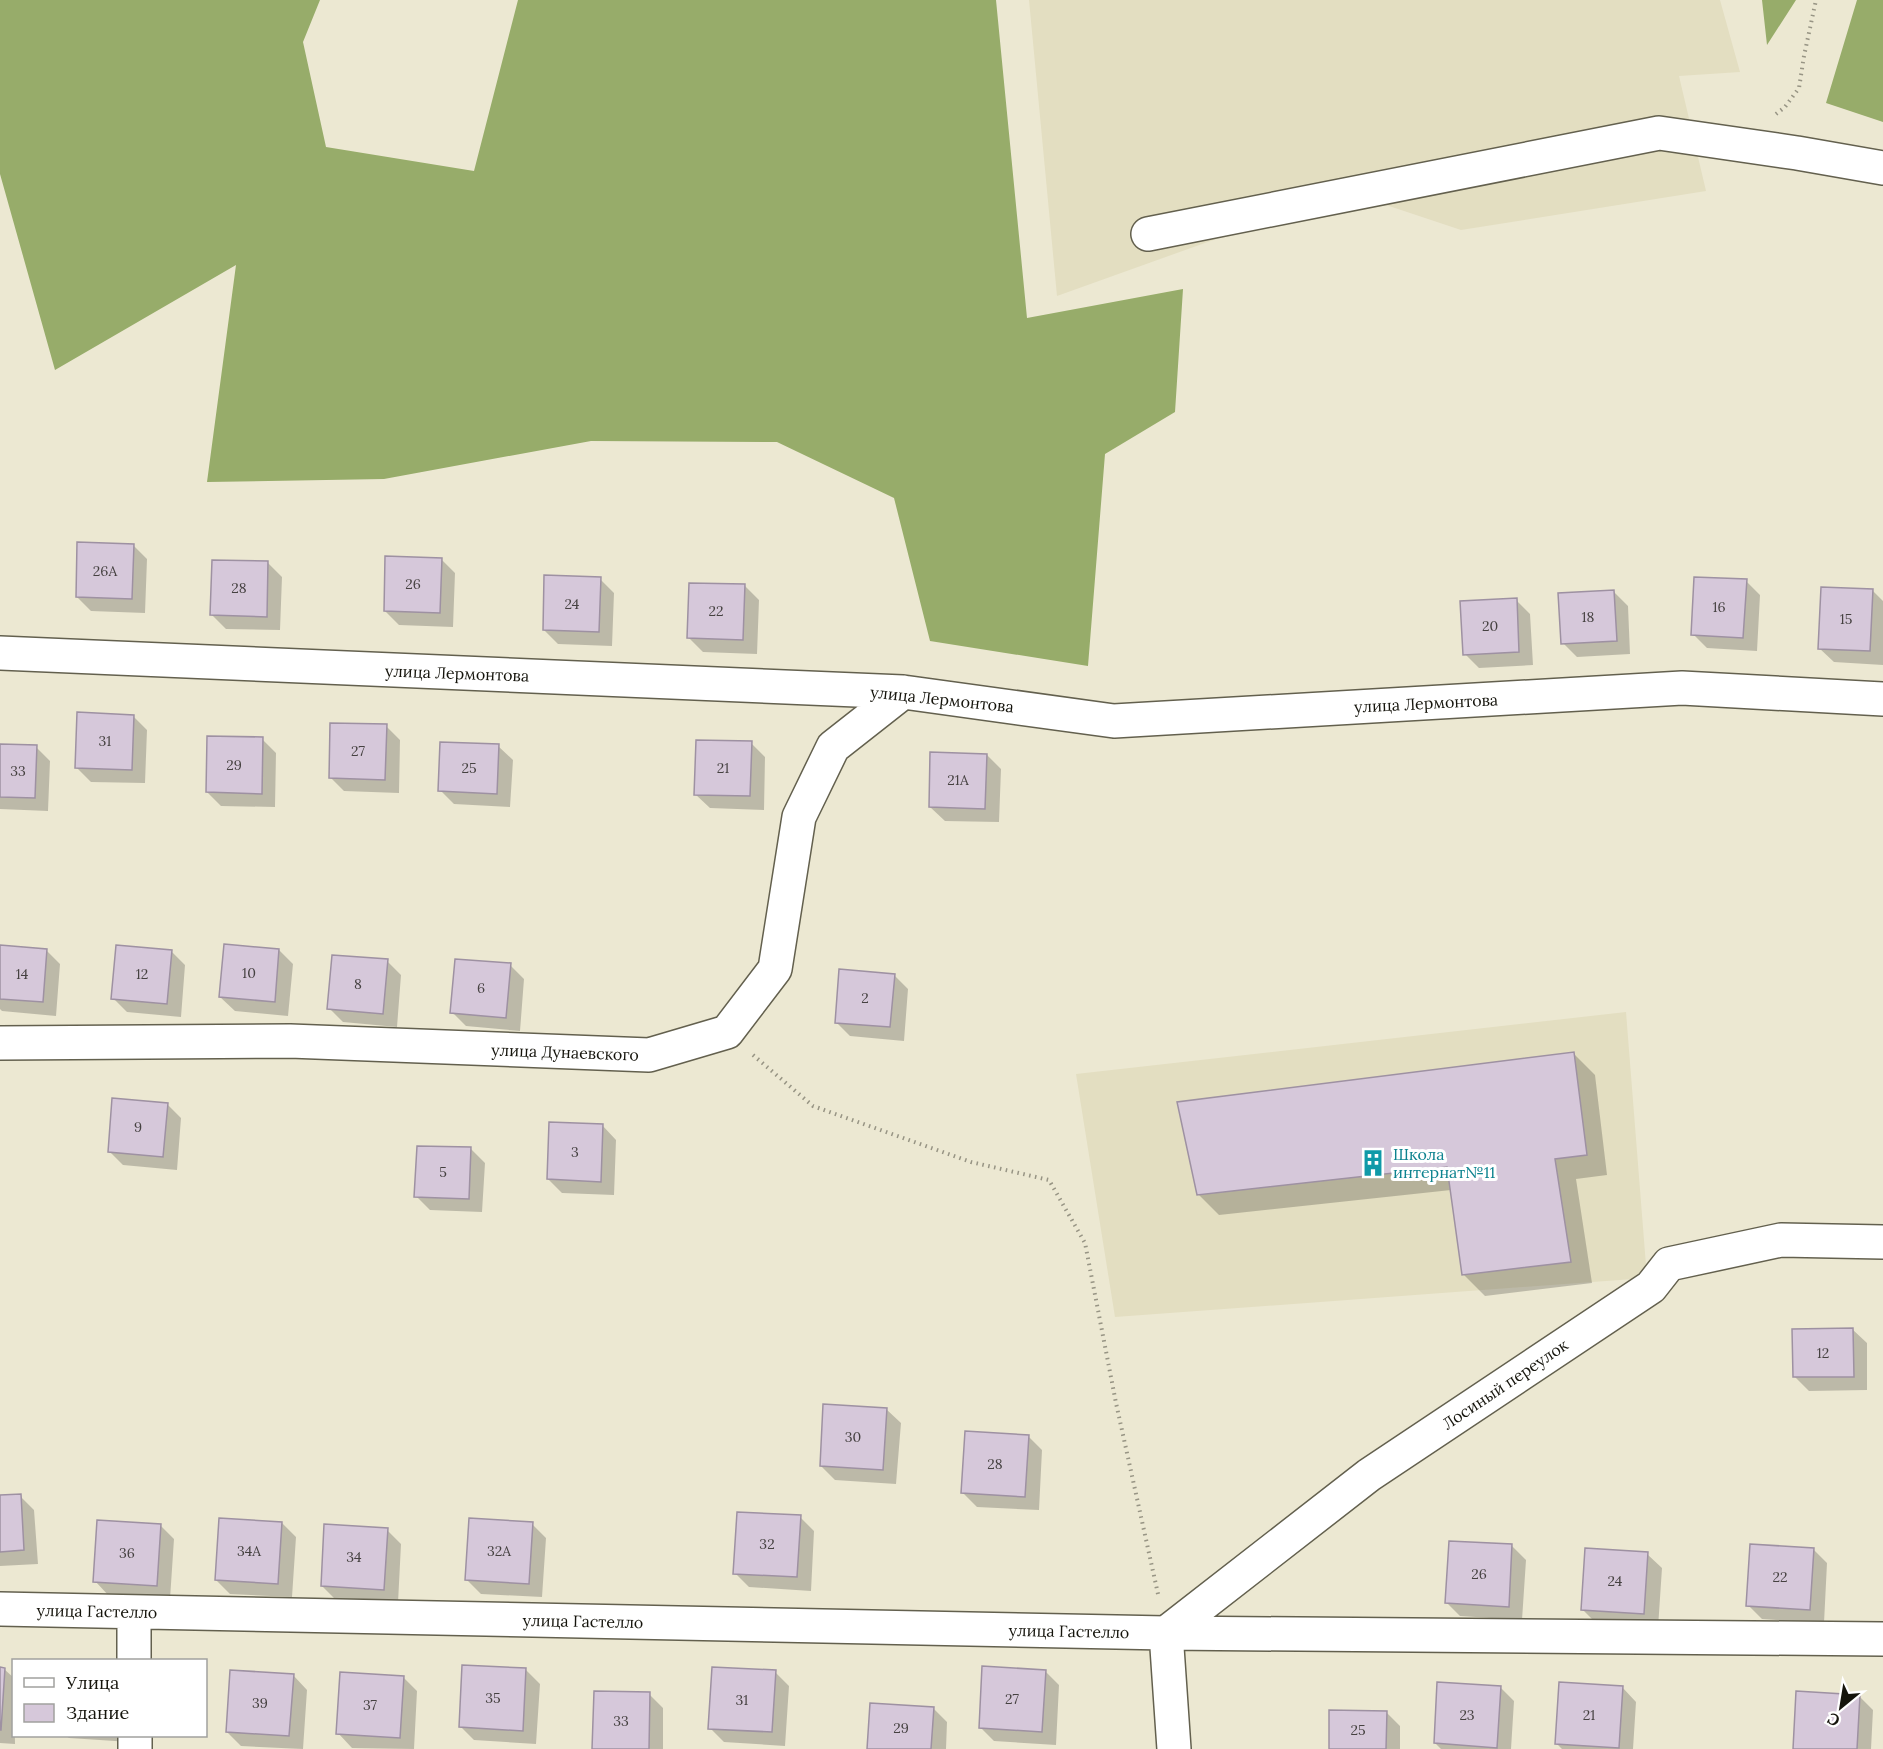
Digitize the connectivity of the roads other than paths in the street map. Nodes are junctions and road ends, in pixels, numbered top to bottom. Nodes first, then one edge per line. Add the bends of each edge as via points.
1 (1883, 168) edge
2 (1148, 234) dead end
3 (0, 653) edge
4 (903, 692) junction
5 (1883, 699) edge
6 (0, 1043) edge
7 (1883, 1242) edge
8 (0, 1609) edge
9 (134, 1612) junction
10 (1166, 1633) junction
11 (1883, 1639) edge
12 (134, 1659) edge
13 (1174, 1749) edge

1 - 2 street via 1659,133
3 - 4 street, улица Лермонтова
4 - 5 street, улица Лермонтова via 1114,721 1682,688
4 - 6 street, улица Дунаевского via 833,747 799,817 775,969 727,1032 649,1055 290,1041
7 - 10 street, Лосиный переулок via 1781,1240 1668,1264 1651,1287 1369,1475
8 - 9 street, улица Гастелло
9 - 10 street, улица Гастелло
9 - 12 street
10 - 11 street, улица Гастелло
10 - 13 street

